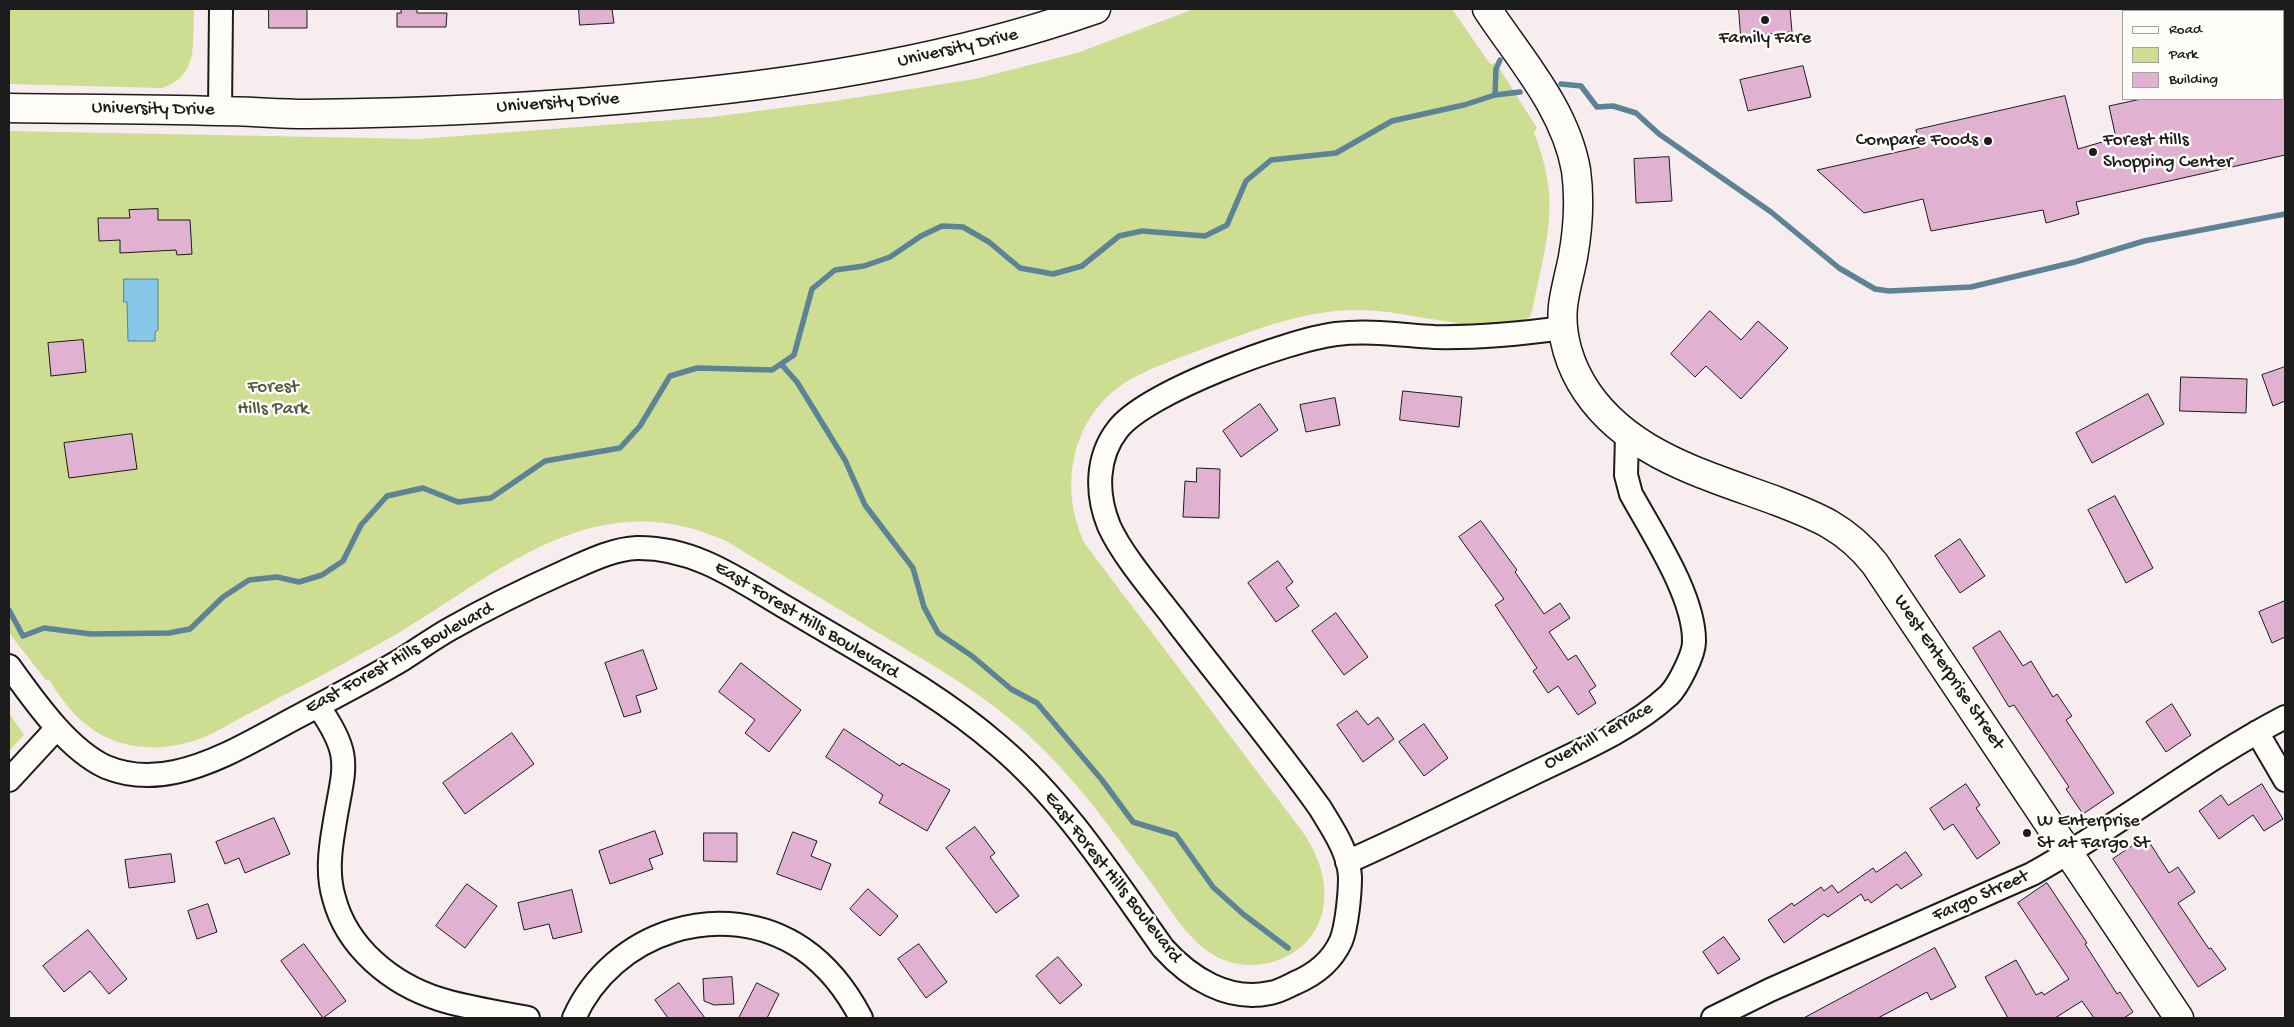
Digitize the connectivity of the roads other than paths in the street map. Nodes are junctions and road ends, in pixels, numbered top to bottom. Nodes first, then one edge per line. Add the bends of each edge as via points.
1 (221, 9) edge
2 (1096, 9) edge
3 (1486, 9) edge
4 (9, 108) edge
5 (220, 111) junction
6 (1563, 328) junction
7 (1627, 435) junction
8 (9, 666) edge
9 (318, 706) junction
10 (2285, 717) edge
11 (57, 728) junction
12 (2256, 732) junction
13 (9, 780) edge
14 (2285, 780) edge
15 (2068, 854) junction
16 (1347, 862) junction
17 (528, 1018) edge
18 (574, 1018) edge
19 (861, 1018) edge
20 (1713, 1018) edge
21 (2179, 1018) edge

1 - 5 street
2 - 5 street, University Drive via 1036,30 944,54 749,88 470,111 302,114
3 - 6 street via 1551,103 1571,151 1578,219 1563,306
4 - 5 street, University Drive
6 - 7 street via 1578,376 1597,405
6 - 16 street, East Forest Hills Boulevard via 1506,336 1469,337 1357,332 1300,342 1225,368 1159,399 1128,419 1108,444 1099,491 1110,528 1139,572 1320,808
7 - 15 street, West Enterprise Street via 1678,463 1826,522 1858,543
7 - 16 street, Overhill Terrace via 1626,474 1631,494 1690,605 1694,643 1691,658 1671,694 1606,737
8 - 11 street, East Forest Hills Boulevard
9 - 11 street, East Forest Hills Boulevard via 215,758 176,772 147,775 101,765
9 - 16 street, East Forest Hills Boulevard via 402,660 448,630 547,580 619,550 652,548 685,555 723,569 973,724 1034,779 1070,821 1163,948 1179,966 1202,981 1237,994 1263,994 1302,980 1321,968 1342,940 1350,876
9 - 17 street via 340,741 344,758 329,863 334,898 354,938 378,966 404,985 439,999
10 - 12 street, Fargo Street
11 - 13 street
12 - 14 street
12 - 15 street, Fargo Street
15 - 20 street, Fargo Street via 2032,874
15 - 21 street, West Enterprise Street
18 - 19 street via 592,986 625,953 667,932 713,923 760,929 803,949 838,980

